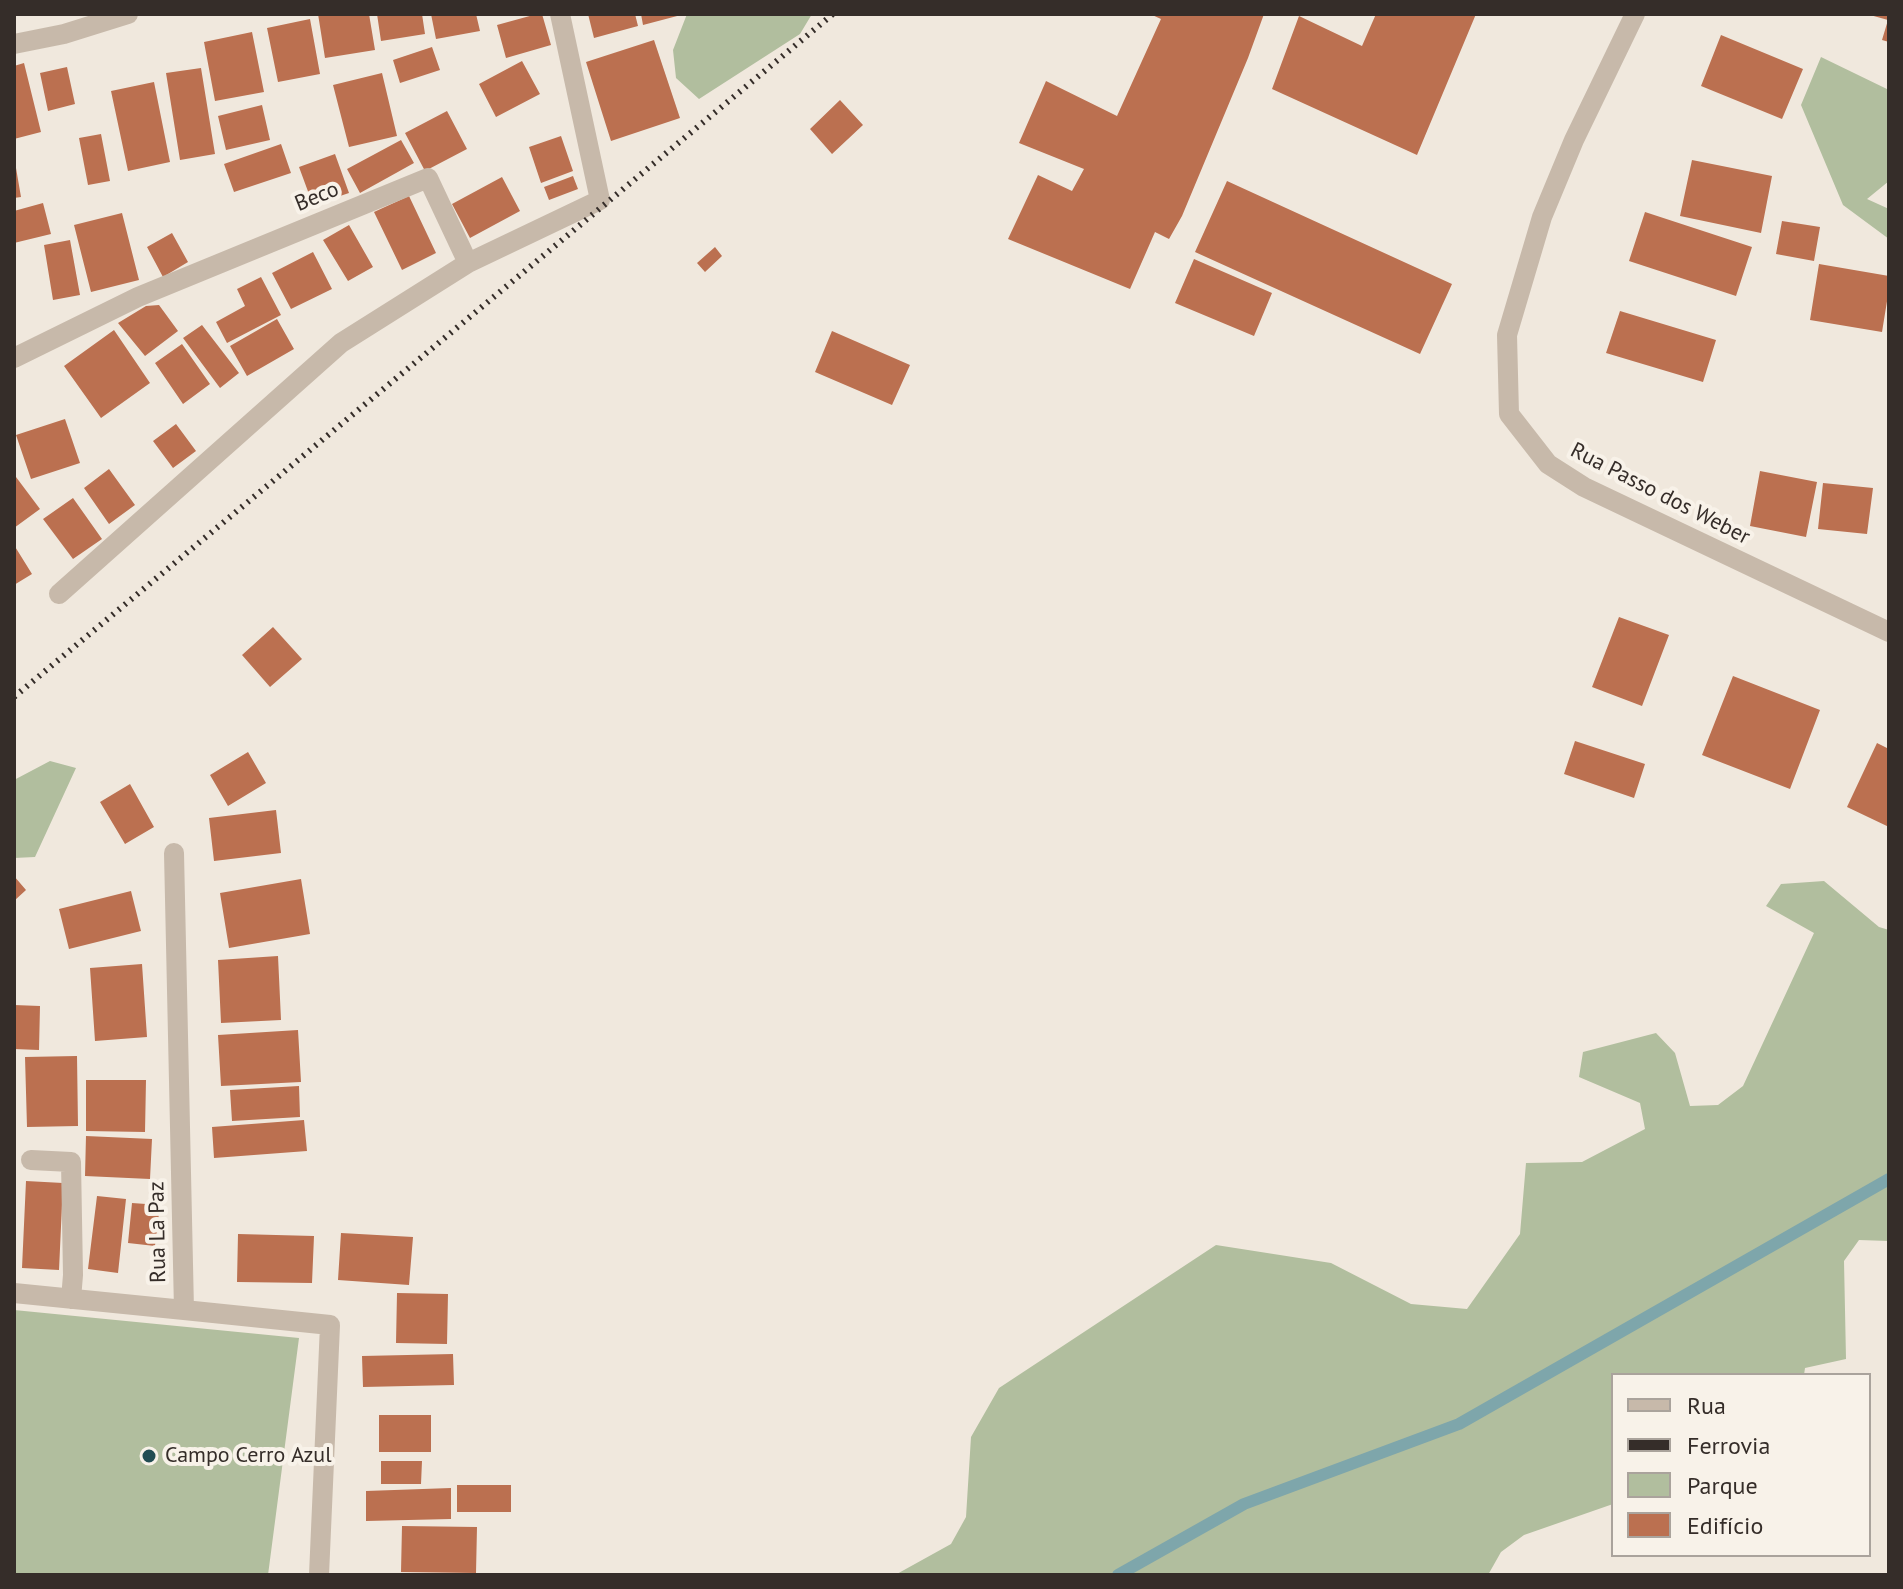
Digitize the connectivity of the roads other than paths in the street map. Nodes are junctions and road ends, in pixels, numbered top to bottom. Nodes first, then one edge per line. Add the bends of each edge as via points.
1 (128, 14) edge
2 (560, 14) edge
3 (1635, 14) edge
4 (62, 24) edge
5 (14, 44) edge
6 (468, 263) junction
7 (14, 358) edge
8 (59, 594) dead end
9 (1889, 632) edge
10 (174, 853) dead end
11 (31, 1160) dead end
12 (14, 1293) edge
13 (71, 1299) junction
14 (184, 1310) junction
15 (319, 1575) edge

1 - 4 street
2 - 6 street via 600,200
3 - 9 street, Rua Passo dos Weber via 1542,217 1507,335 1509,414 1548,464 1584,487
4 - 5 street
6 - 7 street, Beco via 428,178 138,297
6 - 8 street via 341,343
10 - 14 street, Rua La Paz
11 - 13 street via 71,1162
12 - 13 street
13 - 14 street
14 - 15 street, Rua La Paz via 330,1325

